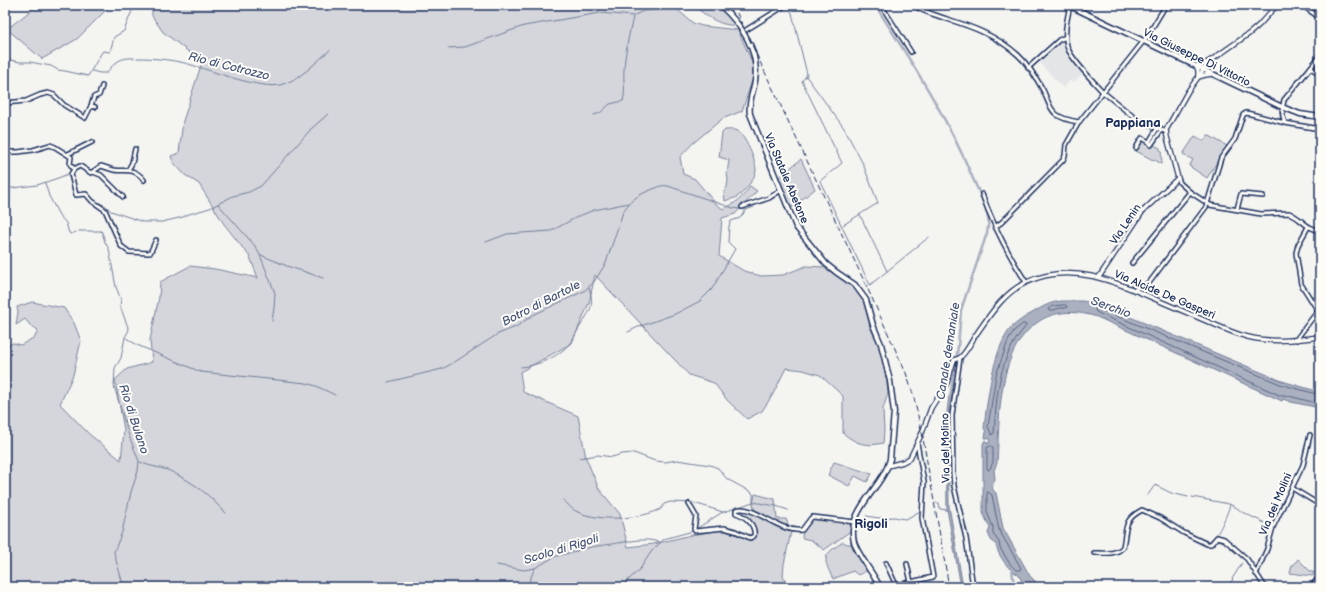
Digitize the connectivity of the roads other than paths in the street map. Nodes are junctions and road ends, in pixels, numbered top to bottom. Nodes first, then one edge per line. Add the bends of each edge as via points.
1 (720, 5) edge
2 (786, 5) edge
3 (881, 5) edge
4 (913, 5) edge
5 (1166, 5) edge
6 (1277, 5) edge
7 (1302, 5) edge
8 (1069, 6) edge
9 (1306, 6) edge
10 (1320, 18) edge
11 (746, 30) dead end
12 (1066, 37) junction
13 (1143, 41) junction
14 (911, 52) dead end
15 (1320, 56) edge
16 (1210, 61) junction
17 (1196, 66) junction
18 (1028, 68) junction
19 (1311, 68) junction
20 (1203, 70) junction
21 (1212, 74) junction
22 (1320, 74) edge
23 (1198, 78) junction
24 (102, 86) dead end
25 (1103, 92) junction
26 (5, 103) edge
27 (1282, 107) junction
28 (1320, 117) edge
29 (1079, 122) junction
30 (1284, 123) junction
31 (1158, 127) junction
32 (1162, 129) junction
33 (1320, 129) edge
34 (1166, 132) junction
35 (92, 142) dead end
36 (1149, 142) junction
37 (1136, 148) dead end
38 (135, 149) dead end
39 (5, 152) edge
40 (68, 154) junction
41 (74, 169) junction
42 (128, 170) junction
43 (93, 172) junction
44 (1178, 178) junction
45 (144, 180) dead end
46 (781, 190) junction
47 (1190, 192) junction
48 (982, 194) dead end
49 (1263, 196) dead end
50 (123, 197) dead end
51 (1207, 204) junction
52 (742, 206) dead end
53 (1237, 209) junction
54 (1308, 226) junction
55 (995, 227) junction
56 (1320, 230) edge
57 (156, 240) dead end
58 (1132, 263) dead end
59 (1099, 277) junction
60 (1026, 282) junction
61 (1135, 290) junction
62 (1319, 310) edge
63 (1320, 314) edge
64 (1320, 337) edge
65 (1297, 340) junction
66 (958, 358) junction
67 (1310, 435) dead end
68 (917, 443) junction
69 (888, 466) junction
70 (1292, 488) junction
71 (689, 504) dead end
72 (1320, 505) edge
73 (855, 522) junction
74 (1094, 553) dead end
75 (886, 563) dead end
76 (907, 564) dead end
77 (1256, 574) junction
78 (1320, 576) edge
79 (911, 582) junction
80 (896, 585) junction
81 (1314, 586) edge
82 (880, 587) edge
83 (888, 587) edge
84 (973, 587) edge
85 (1265, 587) edge

1 - 46 main road, Via Statale Abetone via 739,24 755,58 756,76 750,100 750,114
2 - 11 street
3 - 14 street
4 - 18 street via 992,36 1016,53
5 - 13 street
6 - 16 street via 1256,28
7 - 9 street
8 - 12 street
8 - 13 main road, Via Giuseppe Di Vittorio
9 - 10 street
12 - 18 street via 1059,40
12 - 25 street via 1071,53
13 - 17 main road, Via Giuseppe Di Vittorio
13 - 25 street
15 - 19 street
16 - 17 street
16 - 20 street
16 - 21 street via 1208,68
17 - 20 main road, Via Giuseppe Di Vittorio
17 - 23 street
18 - 29 street via 1055,113 1062,118
19 - 22 street
19 - 27 street via 1286,97
20 - 21 main road, Via Giuseppe Di Vittorio
20 - 23 street
21 - 23 street
21 - 27 main road, Via Giuseppe Di Vittorio
23 - 34 street
24 - 26 street via 99,95 94,97 93,107 84,118 48,93 26,101
25 - 29 street
25 - 31 street via 1135,118
27 - 28 main road, Via Giuseppe Di Vittorio via 1300,114
27 - 30 street
29 - 55 street via 1066,145 1062,160
30 - 33 street
30 - 51 street via 1246,113 1243,115 1235,139 1221,158
31 - 32 street
31 - 36 street
32 - 34 street
32 - 36 street via 1153,144
34 - 44 street
35 - 40 street
36 - 37 street via 1142,138
38 - 42 street
39 - 40 street via 25,151 50,145
40 - 41 street via 72,158 70,164
41 - 43 street via 80,166
41 - 57 street via 71,174 76,195 86,194 105,210 121,246 126,250 150,253
42 - 43 street via 113,170 101,166
42 - 45 street
43 - 50 street via 101,175
44 - 47 street
44 - 59 street, Via Lenin via 1143,211
46 - 52 street via 769,198
46 - 69 main road, Via Statale Abetone via 799,230 826,264 859,289 867,304 890,380 894,416
47 - 51 street
47 - 58 street
48 - 55 street
49 - 53 street via 1241,194
51 - 53 street
51 - 61 street via 1149,283
53 - 54 street via 1261,214 1289,213
54 - 56 street
54 - 62 street via 1296,253 1301,284
55 - 60 street
59 - 60 street, Via Alcide De Gasperi via 1060,274 1046,275
59 - 61 street, Via Alcide De Gasperi
60 - 66 street, Via Alcide De Gasperi via 1004,298
61 - 65 street, Via Alcide De Gasperi via 1238,335 1267,340
62 - 63 street
62 - 65 street
64 - 65 street, Via Alcide De Gasperi
66 - 68 street, Via Alcide De Gasperi via 953,363 947,383 931,408
66 - 84 street, Via del Molino via 952,415 954,486 966,538
67 - 70 street, Via dei Molini via 1303,465
68 - 69 street, Via Alcide De Gasperi via 910,458
68 - 79 street via 924,482 922,518 933,577
69 - 73 main road, Via Statale Abetone
70 - 72 street
70 - 77 street, Via dei Molini via 1273,527
71 - 73 street via 696,516 695,531 724,528 750,538 754,536 755,531 747,519 736,513 736,510 743,508 776,525 800,531 813,517
73 - 82 main road, Via Statale Abetone via 855,543
74 - 77 street via 1121,550 1128,520 1142,510 1207,544 1211,544 1217,537 1224,539 1247,559
75 - 80 street
76 - 79 street
77 - 85 street
78 - 81 street
79 - 80 street
80 - 83 street

